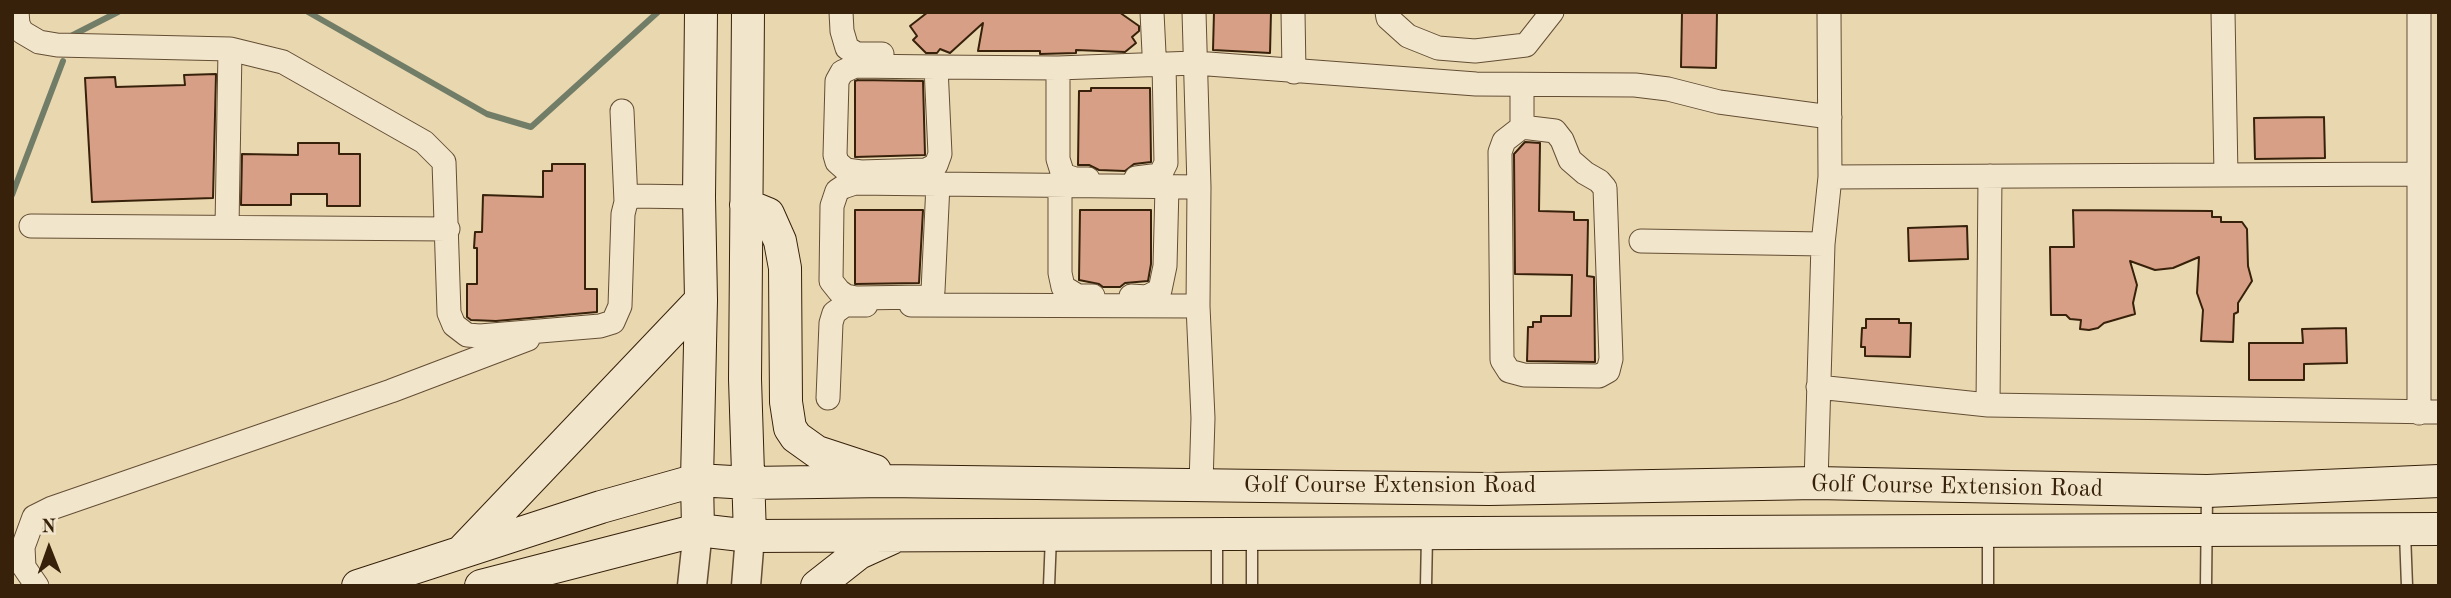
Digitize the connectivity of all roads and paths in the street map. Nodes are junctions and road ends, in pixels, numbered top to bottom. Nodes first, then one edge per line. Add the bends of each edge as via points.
1 (17, 12) edge
2 (701, 12) edge
3 (748, 12) edge
4 (841, 12) edge
5 (1152, 12) edge
6 (1194, 12) edge
7 (1293, 12) edge
8 (1387, 12) edge
9 (1552, 12) edge
10 (1829, 12) edge
11 (2223, 12) edge
12 (2419, 12) edge
13 (230, 49) junction
14 (1475, 51) junction
15 (1195, 58) junction
16 (1159, 59) junction
17 (936, 67) junction
18 (1058, 68) junction
19 (1294, 72) junction
20 (1476, 84) junction
21 (1522, 86) junction
22 (622, 111) dead end
23 (1830, 117) junction
24 (1522, 127) junction
25 (2419, 174) junction
26 (2227, 175) junction
27 (1990, 176) junction
28 (1830, 177) junction
29 (938, 184) junction
30 (1060, 186) junction
31 (1167, 187) junction
32 (1199, 187) junction
33 (699, 197) junction
34 (626, 202) junction
35 (746, 205) junction
36 (31, 226) dead end
37 (227, 227) junction
38 (448, 229) junction
39 (1641, 241) dead end
40 (1823, 244) junction
41 (2429, 278) edge
42 (701, 300) junction
43 (1198, 306) junction
44 (553, 329) junction
45 (1818, 387) junction
46 (828, 397) dead end
47 (1988, 405) junction
48 (2429, 413) edge
49 (697, 480) junction
50 (886, 481) junction
51 (2439, 481) edge
52 (749, 482) junction
53 (1201, 484) junction
54 (1816, 484) junction
55 (2207, 491) junction
56 (2439, 529) edge
57 (698, 530) junction
58 (2405, 530) junction
59 (2206, 531) junction
60 (1988, 532) junction
61 (1427, 533) junction
62 (1051, 534) junction
63 (1217, 534) junction
64 (1252, 534) junction
65 (900, 535) junction
66 (750, 536) junction
67 (461, 552) junction
68 (495, 585) edge
69 (37, 586) edge
70 (358, 586) edge
71 (692, 586) edge
72 (746, 586) edge
73 (817, 586) edge
74 (1049, 586) edge
75 (1217, 586) edge
76 (1252, 586) edge
77 (1426, 586) edge
78 (1988, 586) edge
79 (2206, 586) edge
80 (2407, 586) edge

1 - 13 street via 22,32 39,42
2 - 33 main road
3 - 35 main road
4 - 16 street via 847,48 857,54
5 - 16 street
6 - 15 street
7 - 19 street
8 - 14 street via 1408,36 1438,48
9 - 14 street via 1526,45
10 - 23 street
11 - 26 street
12 - 25 street
13 - 37 street
13 - 38 street via 283,62 425,142 444,162
14 - 20 street
15 - 16 street
15 - 19 street
15 - 32 street
16 - 18 street
16 - 18 street via 1166,163 1160,176 1147,178 1075,179 1063,174 1058,159
17 - 17 street via 940,154 936,165 926,170 861,172 846,170 837,162 837,82 842,72 855,66
17 - 18 street
19 - 20 street
20 - 21 street
21 - 23 street via 1635,85
21 - 24 street
22 - 34 street
23 - 28 street
24 - 24 street via 1504,141 1500,152 1502,360 1509,371 1524,375 1599,376 1608,370 1611,359 1605,188 1570,160 1555,131
25 - 26 street
25 - 41 street
26 - 27 street
27 - 28 street
27 - 47 street
28 - 40 street
29 - 29 street via 855,183 837,191 832,206 831,281 839,291 856,298 927,297 933,291
29 - 30 street
30 - 31 street
30 - 31 street via 1063,287 1078,296 1147,297 1160,290 1165,266
31 - 32 street
32 - 43 street
33 - 34 street via 633,196
33 - 42 main road
34 - 44 street via 618,315 600,326
35 - 50 main road via 768,214 780,241 785,268 790,428 817,452 876,471
35 - 52 main road
36 - 37 street
37 - 38 street
38 - 44 street via 449,313 454,325 467,335 480,336
39 - 40 street
40 - 45 street
41 - 48 street
42 - 49 main road
42 - 67 main road
43 - 46 street via 845,305 834,313 831,323
43 - 53 street
44 - 69 street via 391,391 52,508 34,517 23,547 24,567
45 - 47 street
45 - 54 street
47 - 48 street
49 - 52 main road, Golf Course Extension Road
49 - 57 main road
49 - 67 main road, Golf Course Extension Road
50 - 52 main road, Golf Course Extension Road
50 - 53 main road, Golf Course Extension Road
51 - 55 main road, Golf Course Extension Road
52 - 66 main road
53 - 54 main road, Golf Course Extension Road via 1489,489
54 - 55 main road, Golf Course Extension Road
55 - 59 lane
56 - 58 main road, Golf Course Extension Road
57 - 66 main road, Golf Course Extension Road
57 - 68 main road, Golf Course Extension Road
57 - 71 street
58 - 59 main road, Golf Course Extension Road
58 - 80 lane
59 - 60 main road, Golf Course Extension Road
59 - 79 lane
60 - 61 main road, Golf Course Extension Road
60 - 78 lane
61 - 64 main road, Golf Course Extension Road
61 - 77 lane
62 - 63 main road, Golf Course Extension Road
62 - 65 main road, Golf Course Extension Road
62 - 74 lane
63 - 64 main road, Golf Course Extension Road
63 - 75 lane
64 - 76 lane
65 - 66 main road, Golf Course Extension Road
65 - 73 main road via 859,553
66 - 72 street
67 - 70 main road, Golf Course Extension Road

